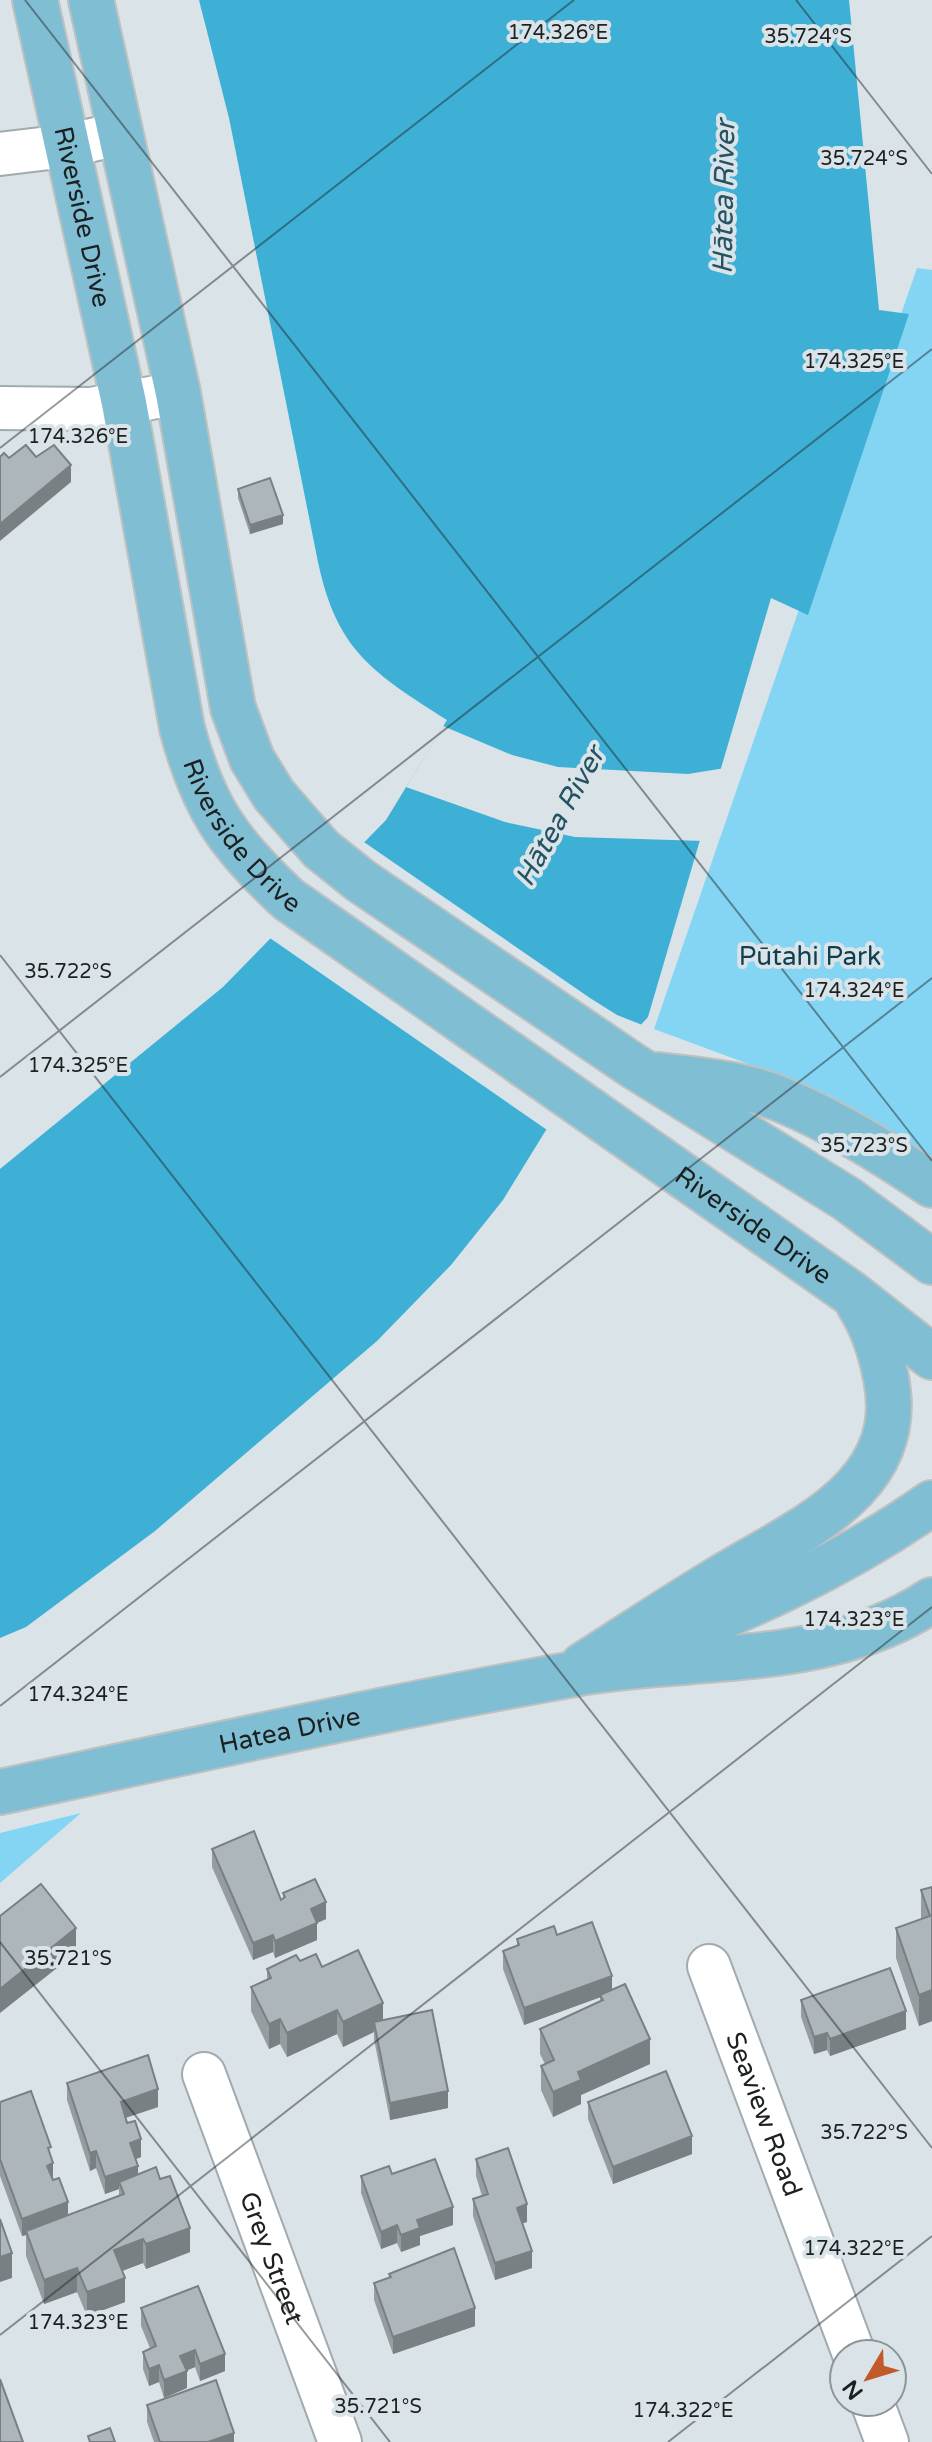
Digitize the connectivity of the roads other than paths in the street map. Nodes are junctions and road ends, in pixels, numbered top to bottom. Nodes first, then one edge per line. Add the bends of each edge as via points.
1 (35, 0) edge
2 (91, 0) edge
3 (118, 134) junction
4 (66, 146) junction
5 (0, 154) edge
6 (178, 393) junction
7 (124, 403) junction
8 (0, 408) edge
9 (640, 1069) junction
10 (932, 1185) edge
11 (932, 1262) edge
12 (852, 1294) junction
13 (932, 1357) edge
14 (932, 1503) edge
15 (932, 1600) edge
16 (579, 1673) junction
17 (0, 1792) edge
18 (709, 1966) dead end
19 (204, 2074) dead end
20 (848, 2338) edge
21 (878, 2418) edge
22 (340, 2442) edge
23 (887, 2442) edge

1 - 4 main road, Riverside Drive
2 - 3 main road, Riverside Drive
3 - 4 street
3 - 6 main road, Riverside Drive
4 - 5 street
4 - 7 main road, Riverside Drive
6 - 7 street
6 - 9 main road, Riverside Drive via 233,708 252,759 274,795 321,849 361,881
7 - 8 street via 91,409
7 - 12 main road, Riverside Drive via 176,697 196,780 222,828 252,866 288,899
9 - 10 main road via 778,1098 834,1124
9 - 11 main road, Riverside Drive via 847,1199
12 - 13 main road, Riverside Drive
12 - 16 main road via 881,1350 890,1398 890,1423 874,1464 821,1518 681,1602 583,1665
14 - 16 main road, Hatea Drive via 795,1586
15 - 16 main road, Hatea Drive via 864,1632 804,1648
16 - 17 main road, Hatea Drive
18 - 20 street, Seaview Road
19 - 22 street, Grey Street
21 - 23 street

